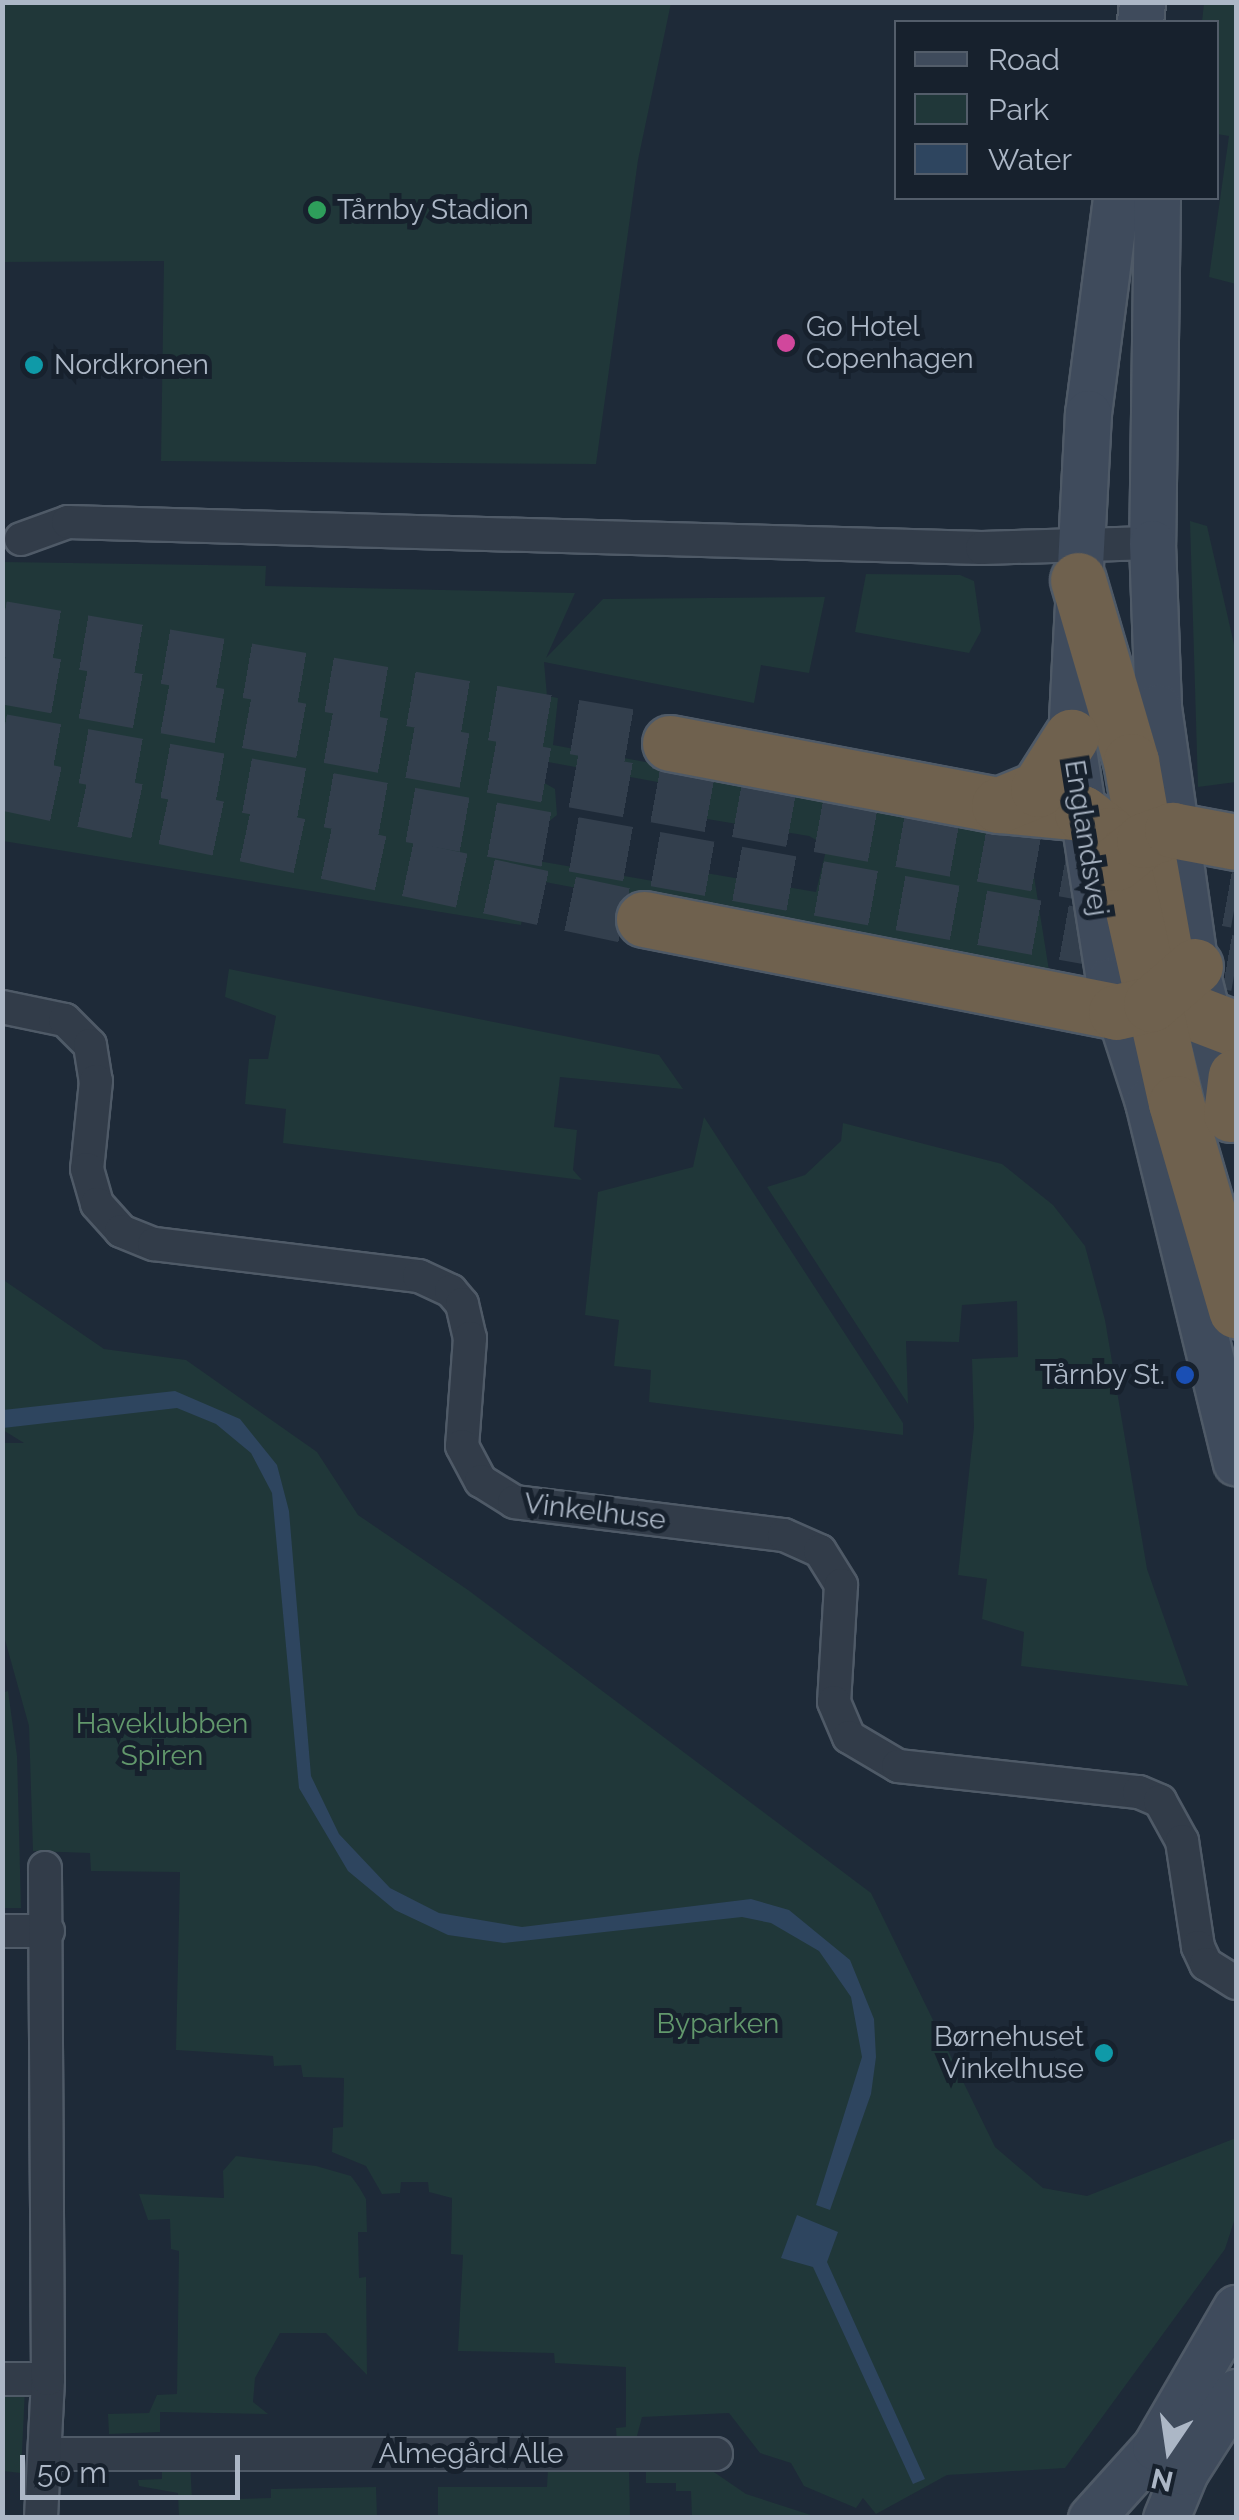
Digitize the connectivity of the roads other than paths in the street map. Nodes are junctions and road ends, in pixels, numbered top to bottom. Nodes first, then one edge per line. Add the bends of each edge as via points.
1 (1116, 200) edge
2 (1158, 200) edge
3 (21, 539) dead end
4 (1152, 543) junction
5 (1078, 564) junction
6 (1070, 737) junction
7 (670, 743) tunnel mouth
8 (998, 805) junction
9 (1082, 814) junction
10 (1236, 842) edge
11 (1132, 855) junction
12 (644, 919) tunnel mouth
13 (1158, 992) junction
14 (2, 1008) edge
15 (1224, 1027) edge
16 (1235, 1109) edge
17 (1236, 1310) edge
18 (1236, 1462) edge
19 (45, 1868) dead end
20 (2, 1931) edge
21 (48, 1931) junction
22 (1236, 1982) edge
23 (1236, 2308) edge
24 (2, 2379) edge
25 (48, 2379) junction
26 (1236, 2392) edge
27 (47, 2454) junction
28 (716, 2454) dead end
29 (41, 2518) edge
30 (1090, 2518) edge
31 (1166, 2518) edge

1 - 5 main road, Englandsvej via 1088,413
2 - 4 main road
3 - 5 street via 68,522 982,548
4 - 5 street
4 - 11 main road via 1158,708
5 - 6 main road, Englandsvej
5 - 11 highway via 1131,760
6 - 8 highway via 1038,788
6 - 9 main road, Englandsvej
7 - 8 highway
8 - 9 highway
9 - 11 highway
10 - 11 highway
11 - 13 highway
12 - 13 highway
13 - 15 highway
13 - 17 highway
13 - 18 main road via 1148,1102
14 - 22 street, Vinkelhuse via 65,1020 90,1046 96,1080 87,1169 96,1204 121,1231 154,1244 419,1276 450,1291 462,1304 470,1338 462,1446 480,1481 514,1502 784,1535 820,1551 841,1585 834,1702 850,1737 898,1766 1139,1792 1160,1801 1182,1841 1198,1946 1206,1964
15 - 16 main road
19 - 21 street
20 - 21 street
21 - 25 street
23 - 30 main road via 1155,2447
24 - 25 street
25 - 27 street
26 - 31 main road via 1184,2472
27 - 28 street, Almegård Alle
27 - 29 street

